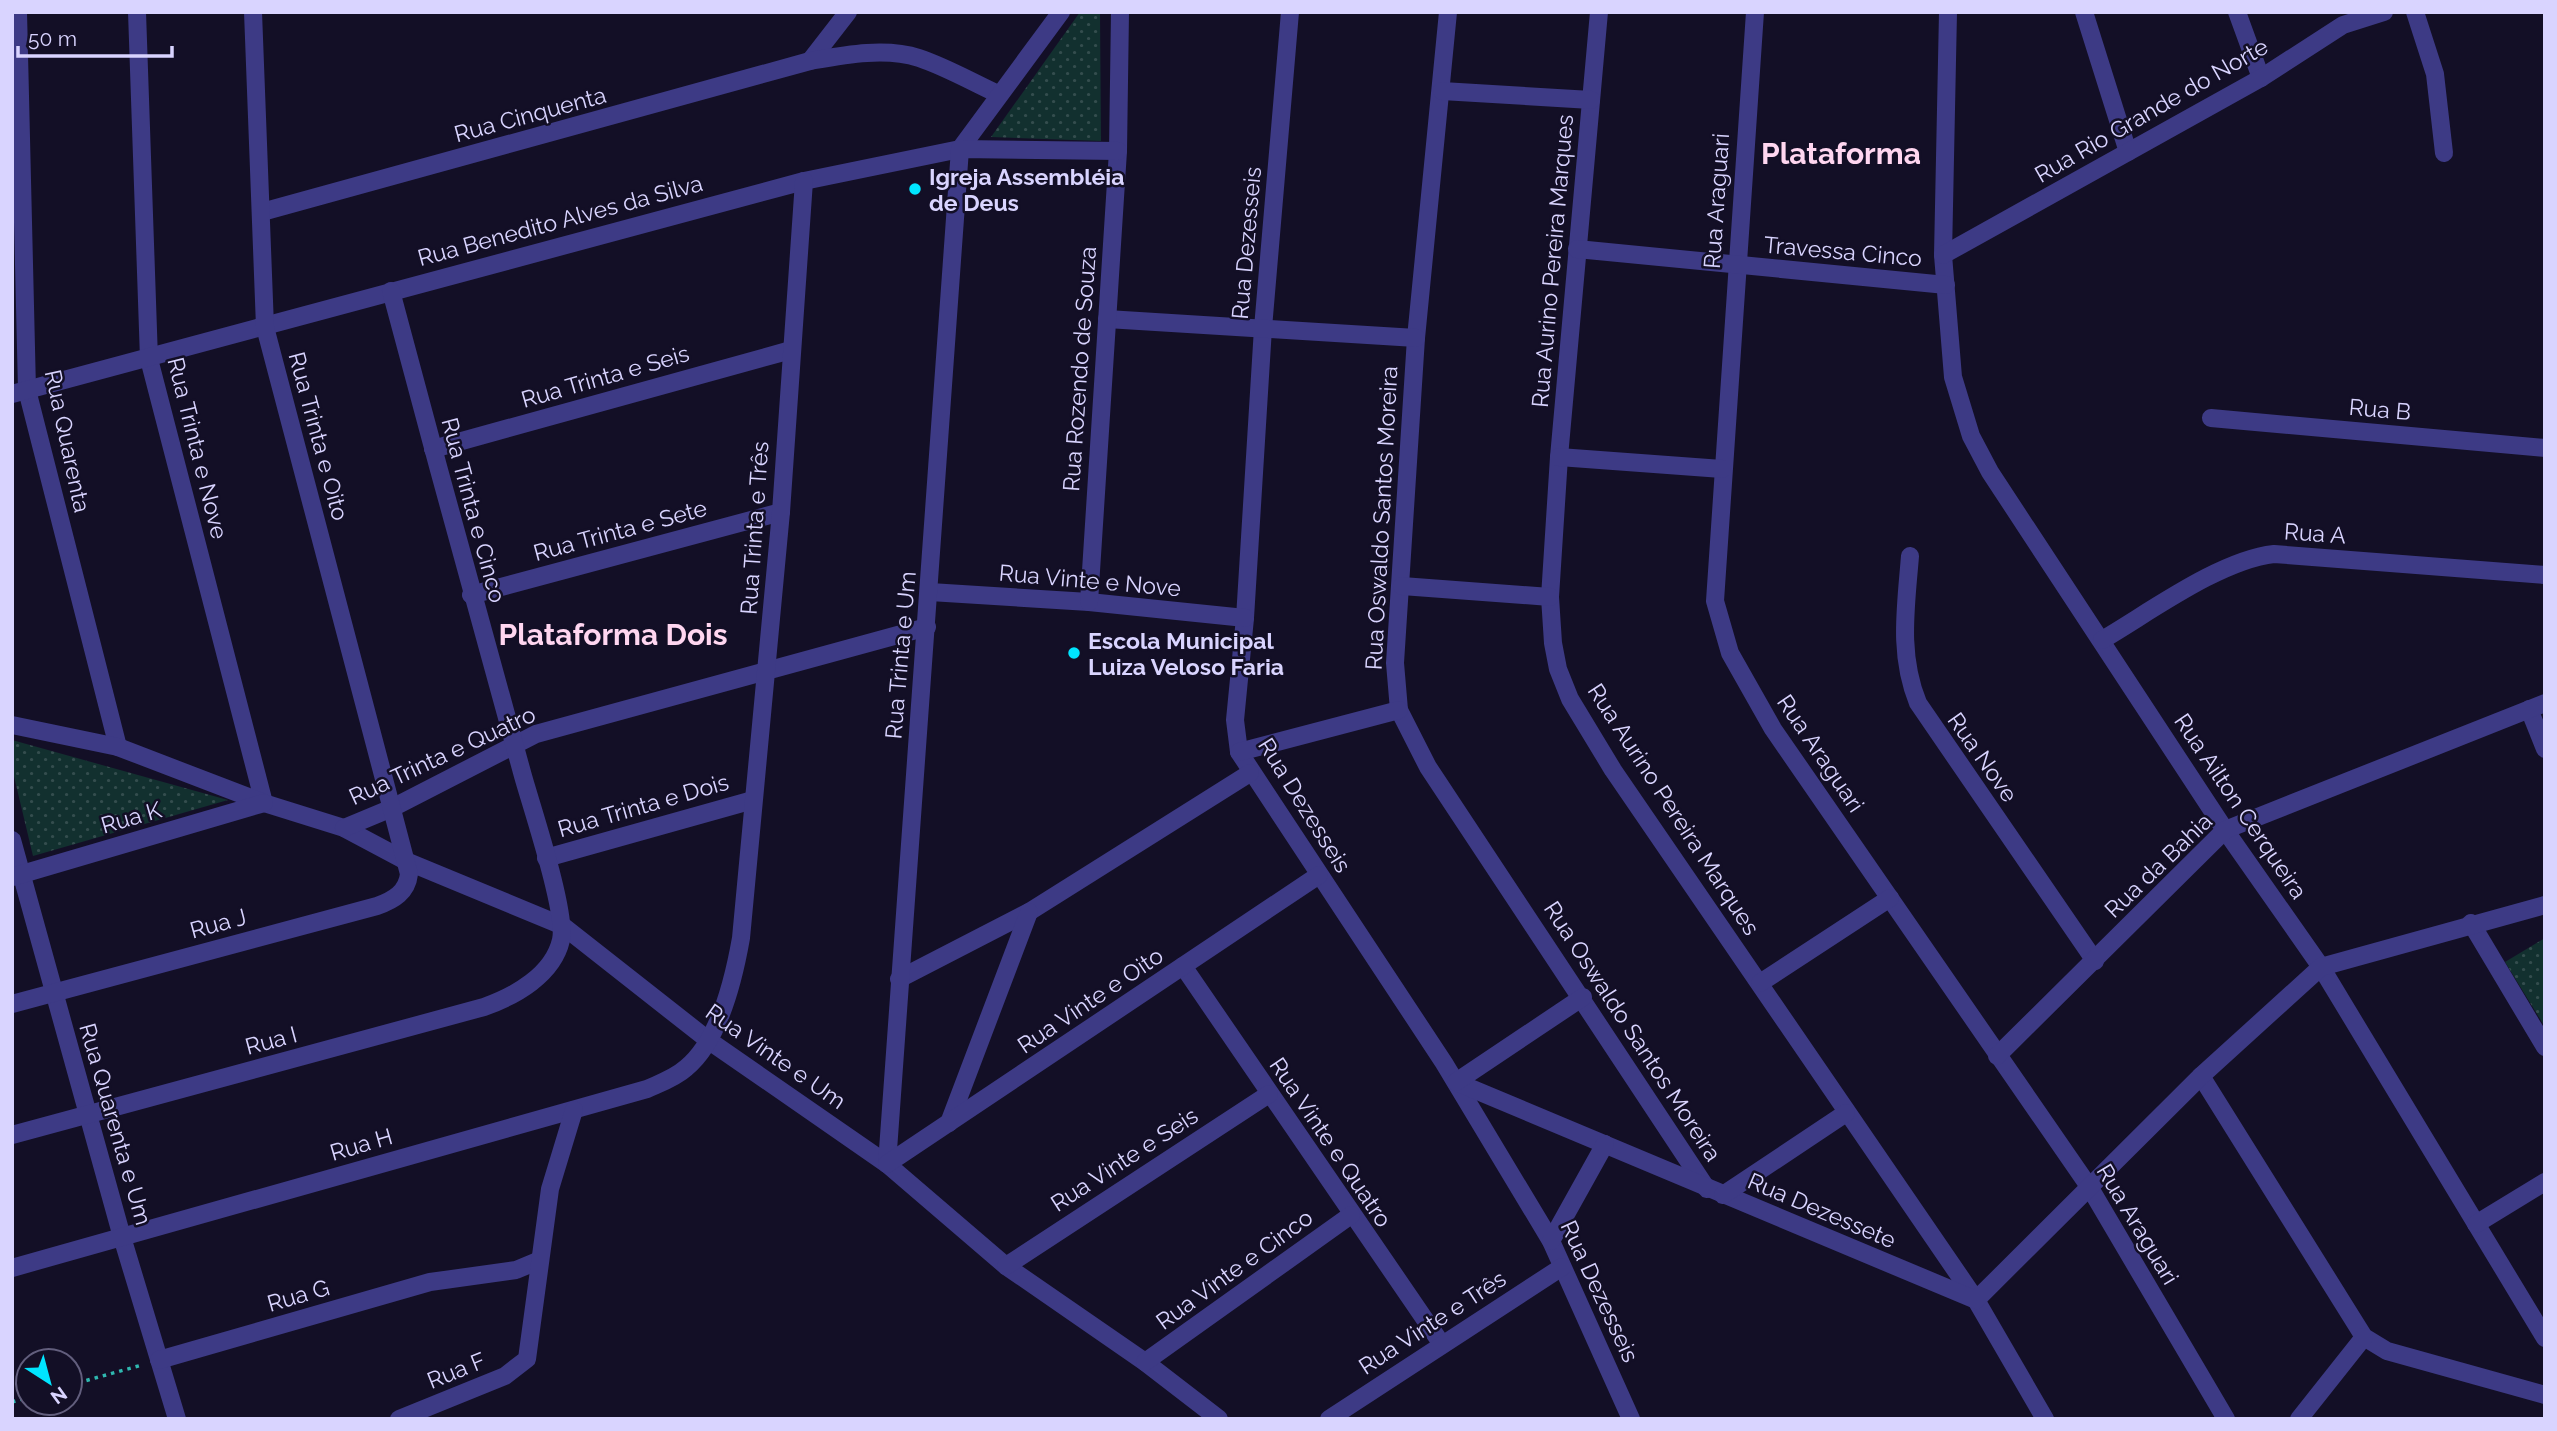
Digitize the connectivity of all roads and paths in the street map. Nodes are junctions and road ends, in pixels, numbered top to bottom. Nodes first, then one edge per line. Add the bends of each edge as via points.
1 (18, 12) edge
2 (137, 12) edge
3 (253, 12) edge
4 (848, 12) edge
5 (1061, 12) edge
6 (1120, 12) edge
7 (1290, 12) edge
8 (1448, 12) edge
9 (1599, 12) edge
10 (1755, 12) edge
11 (1948, 12) edge
12 (2084, 12) edge
13 (2237, 12) edge
14 (2384, 12) edge
15 (2415, 12) edge
16 (810, 61) junction
17 (2261, 78) junction
18 (1442, 91) junction
19 (998, 94) junction
20 (1591, 100) junction
21 (960, 149) junction
22 (1118, 151) junction
23 (2128, 152) junction
24 (2444, 153) dead end
25 (804, 180) junction
26 (261, 212) junction
27 (1577, 249) junction
28 (1943, 255) junction
29 (1736, 266) junction
30 (1946, 285) junction
31 (391, 290) junction
32 (1107, 319) junction
33 (265, 327) junction
34 (1263, 328) junction
35 (1416, 338) junction
36 (791, 350) junction
37 (149, 359) junction
38 (20, 392) edge
39 (2211, 418) dead end
40 (2545, 448) edge
41 (433, 449) junction
42 (1559, 457) junction
43 (1722, 469) junction
44 (781, 512) junction
45 (1910, 556) dead end
46 (2545, 575) edge
47 (1402, 586) junction
48 (930, 592) junction
49 (471, 595) junction
50 (1550, 597) junction
51 (1089, 602) junction
52 (1245, 618) junction
53 (927, 627) junction
54 (2102, 640) junction
55 (767, 671) junction
56 (2537, 706) edge
57 (1399, 710) junction
58 (12, 725) edge
59 (514, 744) junction
60 (118, 747) junction
61 (2545, 749) edge
62 (1239, 752) junction
63 (1250, 773) junction
64 (753, 800) junction
65 (264, 803) junction
66 (392, 808) junction
67 (344, 828) junction
68 (2225, 830) junction
69 (12, 840) edge
70 (546, 858) junction
71 (406, 861) junction
72 (17, 876) edge
73 (1319, 876) junction
74 (1890, 898) junction
75 (2545, 905) edge
76 (1029, 912) junction
77 (2471, 923) junction
78 (563, 926) junction
79 (2095, 961) junction
80 (1183, 966) junction
81 (2321, 967) junction
82 (899, 979) junction
83 (1760, 984) junction
84 (53, 992) junction
85 (1583, 997) junction
86 (12, 1004) edge
87 (708, 1040) junction
88 (2545, 1047) edge
89 (1997, 1056) junction
90 (2201, 1076) junction
91 (1456, 1082) junction
92 (1269, 1094) junction
93 (574, 1110) junction
94 (1846, 1113) junction
95 (87, 1114) junction
96 (949, 1123) junction
97 (12, 1135) edge
98 (1605, 1144) junction
99 (887, 1164) junction
100 (2545, 1182) edge
101 (2090, 1188) junction
102 (1715, 1192) junction
103 (1351, 1215) junction
104 (2476, 1223) junction
105 (122, 1237) junction
106 (1551, 1241) junction
107 (540, 1260) junction
108 (1006, 1266) junction
109 (1562, 1267) junction
110 (12, 1268) edge
111 (1976, 1300) junction
112 (2364, 1337) junction
113 (2545, 1338) edge
114 (1441, 1343) junction
115 (159, 1360) junction
116 (1145, 1362) junction
117 (84, 1381) edge
118 (2545, 1395) edge
119 (177, 1419) edge
120 (399, 1419) edge
121 (1219, 1419) edge
122 (1329, 1419) edge
123 (1631, 1419) edge
124 (2045, 1419) edge
125 (2226, 1419) edge
126 (2299, 1419) edge

1 - 38 street, Rua Quarenta
2 - 37 street, Rua Trinta e Nove
3 - 26 street, Rua Trinta e Oito
4 - 16 street
5 - 19 street
6 - 22 street, Rua Rozendo de Souza
7 - 34 street, Rua Dezesseis
8 - 18 street, Rua Oswaldo Santos Moreira
9 - 20 street, Rua Aurino Pereira Marques
10 - 29 street, Rua Araguari
11 - 28 street, Rua Ailton Cerqueira
12 - 23 street
13 - 17 street
14 - 17 street, Rua Rio Grande do Norte via 2343,25
15 - 24 street via 2435,74
16 - 19 street, Rua Cinquenta via 894,53 918,58
16 - 26 street, Rua Cinquenta
17 - 23 street, Rua Rio Grande do Norte
18 - 20 street
18 - 35 street, Rua Oswaldo Santos Moreira
19 - 21 street
20 - 27 street, Rua Aurino Pereira Marques
21 - 22 street, Rua Benedito Alves da Silva
21 - 25 street, Rua Benedito Alves da Silva
21 - 48 street, Rua Trinta e Um
22 - 32 street, Rua Rozendo de Souza
23 - 28 street, Rua Rio Grande do Norte
25 - 31 street, Rua Benedito Alves da Silva
25 - 36 street, Rua Trinta e Três
26 - 33 street, Rua Trinta e Oito
27 - 29 street, Travessa Cinco
27 - 42 street, Rua Aurino Pereira Marques
28 - 30 street, Rua Ailton Cerqueira
29 - 30 street, Travessa Cinco
29 - 43 street, Rua Araguari
30 - 54 street, Rua Ailton Cerqueira via 1953,377 1971,436
31 - 33 street, Rua Benedito Alves da Silva
31 - 41 street, Rua Trinta e Cinco
32 - 34 street
32 - 51 street, Rua Rozendo de Souza
33 - 37 street, Rua Benedito Alves da Silva
33 - 66 street, Rua Trinta e Oito
34 - 35 street
34 - 52 street, Rua Dezesseis
35 - 47 street, Rua Oswaldo Santos Moreira
36 - 41 street, Rua Trinta e Seis
36 - 44 street, Rua Trinta e Três
37 - 38 street, Rua Benedito Alves da Silva
37 - 65 street, Rua Trinta e Nove
38 - 60 street, Rua Quarenta
39 - 40 street, Rua B
41 - 49 street, Rua Trinta e Cinco
42 - 43 street
42 - 50 street, Rua Aurino Pereira Marques
43 - 74 street, Rua Araguari via 1714,601 1730,653 1773,729
44 - 49 street, Rua Trinta e Sete
44 - 55 street, Rua Trinta e Três
45 - 79 street, Rua Nove via 1903,638 1905,664 1918,703
46 - 54 street, Rua A via 2258,556 2233,564
47 - 50 street
47 - 57 street, Rua Oswaldo Santos Moreira via 1395,663
48 - 51 street, Rua Vinte e Nove
48 - 53 street, Rua Trinta e Um
49 - 59 street, Rua Trinta e Cinco
50 - 83 street, Rua Aurino Pereira Marques via 1553,643 1570,699 1613,770
51 - 52 street, Rua Vinte e Nove
52 - 62 street, Rua Dezesseis via 1235,720
53 - 55 street, Rua Trinta e Quatro
53 - 82 street, Rua Trinta e Um
54 - 68 street, Rua Ailton Cerqueira
55 - 59 street, Rua Trinta e Quatro via 553,729
55 - 64 street, Rua Trinta e Três
56 - 61 street
56 - 68 street, Rua da Bahia
57 - 62 street
57 - 85 street, Rua Oswaldo Santos Moreira via 1428,767
58 - 60 street, Rua Vinte e Um
59 - 66 street, Rua Trinta e Quatro
59 - 70 street, Rua Trinta e Cinco
60 - 65 street, Rua Vinte e Um
62 - 63 street, Rua Dezesseis
63 - 73 street, Rua Dezesseis
63 - 76 street
64 - 70 street, Rua Trinta e Dois
64 - 87 street, Rua Trinta e Três via 736,967
65 - 67 street, Rua Vinte e Um
65 - 72 street, Rua K
66 - 67 street, Rua Trinta e Quatro
66 - 71 street, Rua Trinta e Oito
67 - 71 street, Rua Vinte e Um
68 - 79 street, Rua da Bahia
68 - 81 street, Rua Ailton Cerqueira
69 - 72 street, Rua Quarenta e Um
70 - 78 street, Rua Trinta e Cinco
71 - 78 street, Rua Vinte e Um
71 - 84 street, Rua J via 408,883 388,902
72 - 84 street, Rua Quarenta e Um
73 - 80 street, Rua Vinte e Oito
73 - 91 street, Rua Dezesseis
74 - 83 street
74 - 89 street, Rua Araguari
75 - 77 street
76 - 82 street
76 - 96 street
77 - 81 street
77 - 88 street
78 - 87 street, Rua Vinte e Um
78 - 95 street, Rua I via 551,961 506,999
79 - 89 street, Rua da Bahia
80 - 92 street, Rua Vinte e Quatro
80 - 96 street, Rua Vinte e Oito
81 - 90 street
81 - 104 street, Rua Ailton Cerqueira
82 - 99 street, Rua Trinta e Um
83 - 94 street, Rua Aurino Pereira Marques
84 - 86 street, Rua J
84 - 95 street, Rua Quarenta e Um
85 - 91 street
85 - 102 street, Rua Oswaldo Santos Moreira
87 - 93 street, Rua H via 687,1068 667,1080
87 - 99 street, Rua Vinte e Um
89 - 101 street, Rua Araguari
90 - 101 street
90 - 112 street
91 - 98 street, Rua Dezessete
91 - 106 street, Rua Dezesseis
92 - 103 street, Rua Vinte e Quatro
92 - 108 street, Rua Vinte e Seis
93 - 105 street, Rua H
93 - 107 street via 556,1162
94 - 102 street
94 - 111 street, Rua Aurino Pereira Marques
95 - 97 street, Rua I
95 - 105 street, Rua Quarenta e Um
96 - 99 street, Rua Vinte e Oito
98 - 102 street, Rua Dezessete
98 - 106 street
99 - 108 street, Rua Vinte e Um
100 - 104 street
101 - 111 street
101 - 125 street, Rua Araguari
102 - 111 street, Rua Dezessete
103 - 114 street, Rua Vinte e Quatro
103 - 116 street, Rua Vinte e Cinco
104 - 113 street, Rua Ailton Cerqueira
105 - 110 street, Rua H
105 - 115 street, Rua Quarenta e Um
106 - 109 street, Rua Dezesseis
107 - 115 street, Rua G via 516,1270 430,1282
107 - 120 street, Rua F via 527,1359 505,1376
108 - 116 street, Rua Vinte e Um
109 - 114 street, Rua Vinte e Três
109 - 123 street, Rua Dezesseis
111 - 124 street, Rua Aurino Pereira Marques
112 - 118 street via 2387,1351
112 - 126 street
114 - 122 street, Rua Vinte e Três
115 - 117 path
115 - 119 street, Rua Quarenta e Um
116 - 121 street, Rua Vinte e Um

